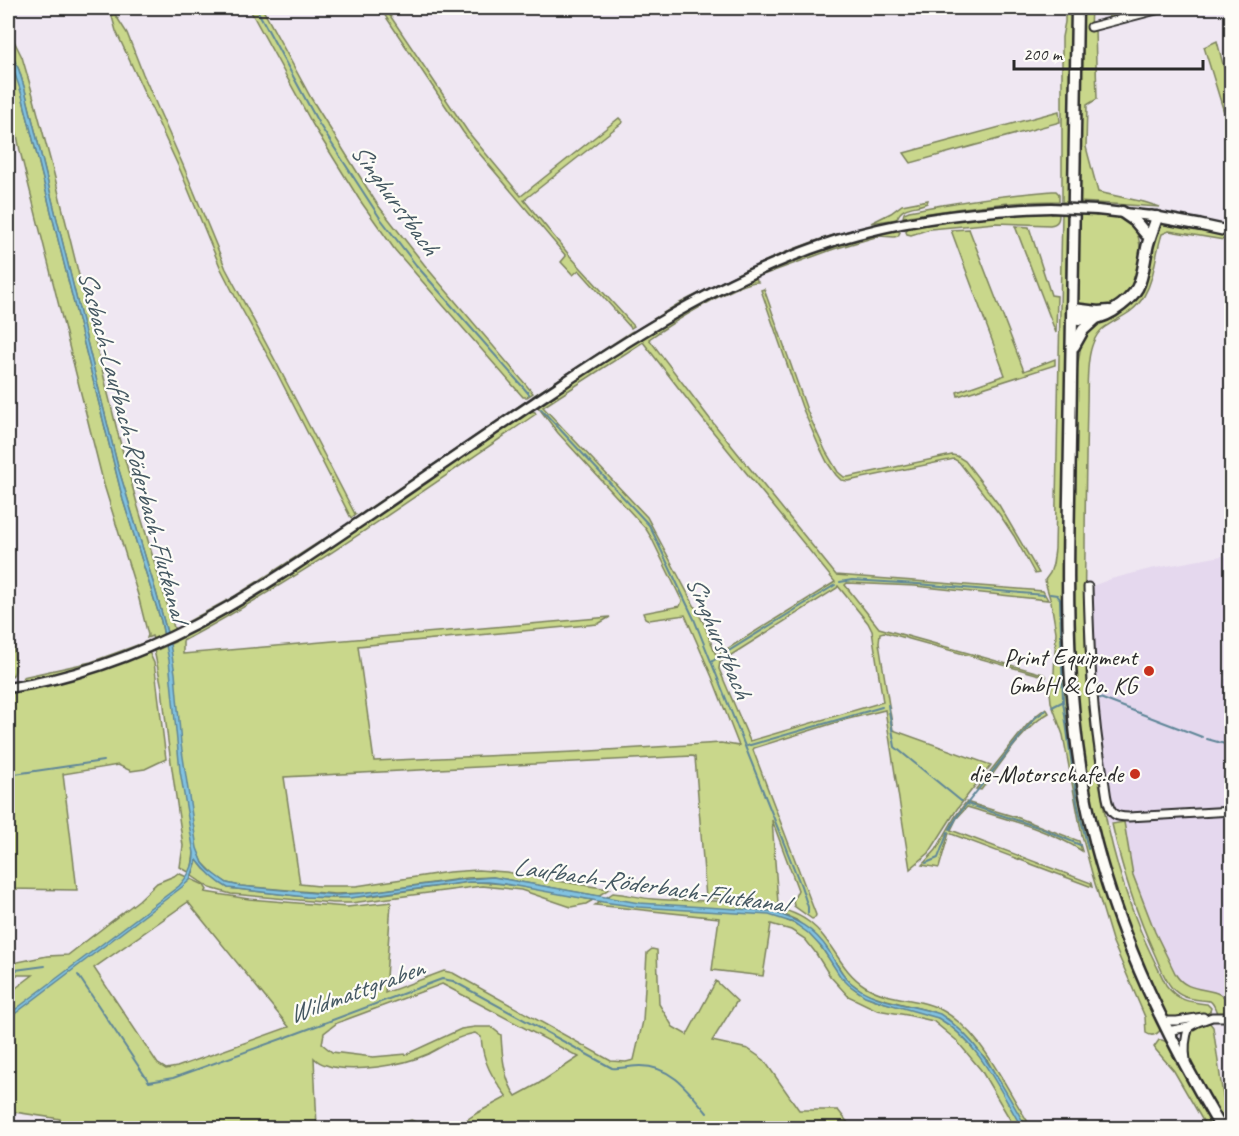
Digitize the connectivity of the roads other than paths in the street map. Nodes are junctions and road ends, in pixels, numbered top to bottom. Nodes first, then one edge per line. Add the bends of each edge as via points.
1 (1077, 8) edge
2 (1164, 8) edge
3 (1091, 27) dead end
4 (1122, 212) junction
5 (1154, 217) junction
6 (1232, 232) edge
7 (1146, 234) junction
8 (1147, 247) junction
9 (1115, 310) junction
10 (1073, 314) junction
11 (1095, 319) junction
12 (1072, 352) junction
13 (1088, 586) dead end
14 (8, 688) edge
15 (1232, 811) edge
16 (1212, 1017) junction
17 (1232, 1017) edge
18 (1165, 1026) junction
19 (1189, 1027) junction
20 (1191, 1077) junction
21 (1221, 1128) edge

1 - 10 main road
2 - 3 street
4 - 5 street
4 - 7 main road
4 - 14 street, bridge via 1051,208 957,214 863,233 791,256 715,291 601,358 281,575 210,617 116,661
5 - 6 main road
5 - 7 main road via 1147,223
5 - 8 main road
7 - 8 main road
8 - 9 main road via 1136,292
9 - 10 main road
9 - 11 main road
10 - 11 main road
10 - 12 main road
11 - 12 main road via 1083,330
12 - 18 main road via 1068,637 1083,789 1107,884
13 - 15 street via 1095,714 1112,812 1129,817
16 - 17 street
16 - 18 street
16 - 19 street
18 - 19 street
18 - 20 main road
19 - 20 street via 1185,1053
20 - 21 main road

